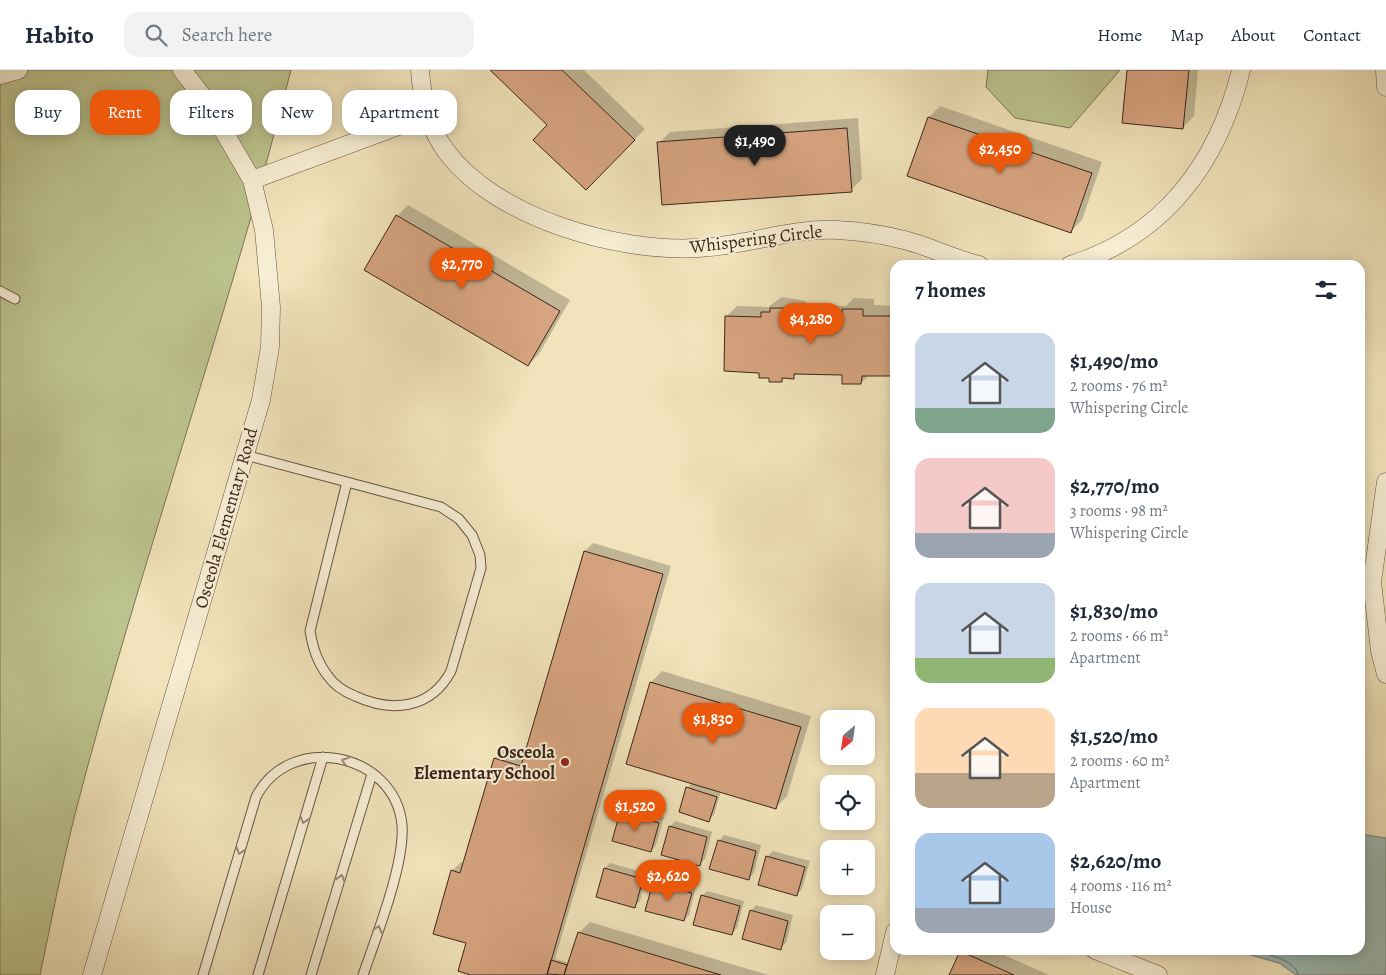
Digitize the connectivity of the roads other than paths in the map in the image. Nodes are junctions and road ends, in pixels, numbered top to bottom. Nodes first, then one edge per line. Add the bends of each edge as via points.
1 (18, 70) edge
2 (182, 70) edge
3 (420, 70) edge
4 (1241, 70) edge
5 (1385, 70) edge
6 (0, 75) edge
7 (1386, 87) edge
8 (422, 90) edge
9 (374, 135) edge
10 (438, 135) edge
11 (252, 180) junction
12 (964, 260) edge
13 (1086, 260) edge
14 (0, 291) edge
15 (15, 299) dead end
16 (244, 455) junction
17 (347, 482) junction
18 (1386, 482) edge
19 (1386, 674) edge
20 (323, 757) junction
21 (372, 774) junction
22 (890, 954) edge
23 (1108, 955) edge
24 (92, 975) edge
25 (203, 975) edge
26 (258, 975) edge
27 (311, 975) edge
28 (363, 975) edge
29 (885, 975) edge
30 (1158, 975) edge

1 - 6 street
2 - 11 street, Osceola Elementary Road via 206,101
3 - 8 street, Whispering Circle
4 - 13 street via 1232,104 1216,142 1196,174 1149,225 1122,244
5 - 7 street
9 - 11 street
10 - 12 street, Whispering Circle via 446,151 466,173 493,193 546,220 607,240 649,247 696,248 730,246 798,232 834,230 868,232 905,240
11 - 16 street, Osceola Elementary Road via 264,230 271,307 270,347 261,400
14 - 15 lane
16 - 17 lane
16 - 24 street, Osceola Elementary Road
17 - 17 lane via 310,630 313,651 329,678 345,692 391,707 412,705 431,696 451,671 481,568 477,545 459,519 441,507
18 - 19 street via 1372,582
21 -> 20 lane via 360,766
20 -> 25 lane via 314,756 284,765 261,787
20 -> 26 lane
27 -> 21 lane
28 -> 21 lane via 394,880 402,834 392,794
22 - 29 street
23 - 30 street

